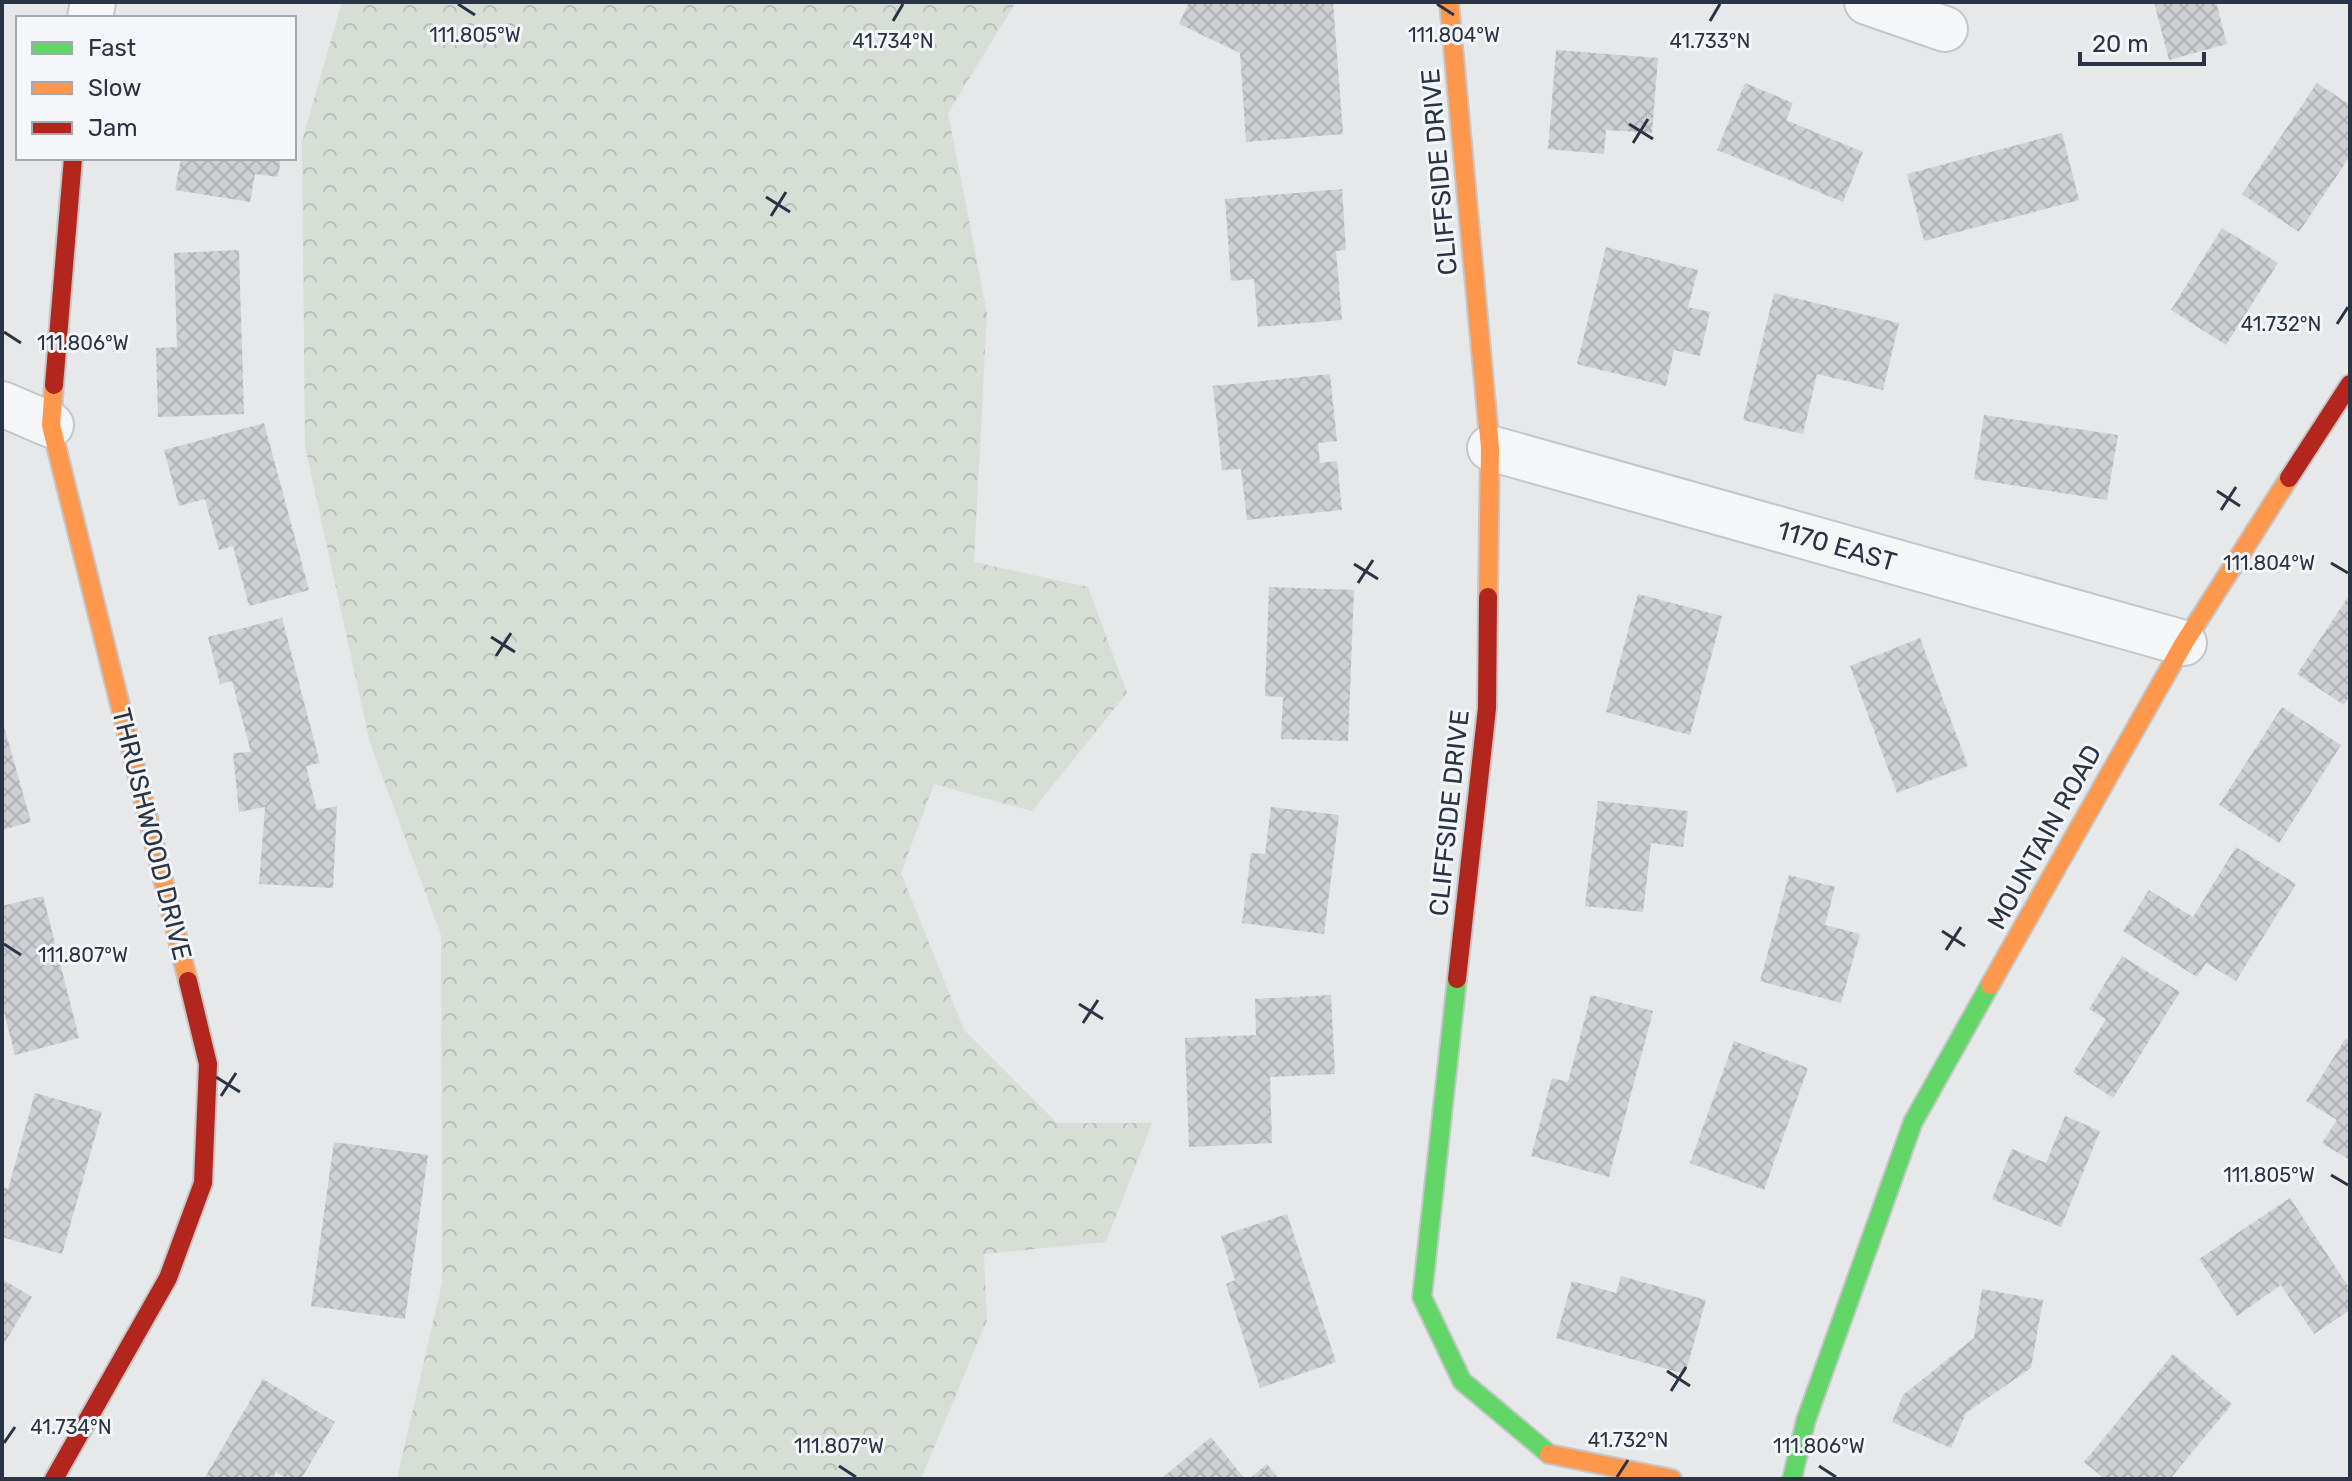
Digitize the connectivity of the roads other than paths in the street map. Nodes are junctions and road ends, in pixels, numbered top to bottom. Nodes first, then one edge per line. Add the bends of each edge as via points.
1 (1449, 2) edge
2 (1867, 2) edge
3 (1945, 29) dead end
4 (73, 160) edge
5 (2350, 384) edge
6 (2, 404) edge
7 (51, 425) junction
8 (1490, 448) junction
9 (2184, 643) junction
10 (54, 1479) edge
11 (1672, 1479) edge
12 (1792, 1479) edge

1 - 8 street, CLIFFSIDE DRIVE
2 - 3 street
4 - 7 street, THRUSHWOOD DRIVE
5 - 9 street, MOUNTAIN ROAD
6 - 7 street
7 - 10 street, THRUSHWOOD DRIVE via 208,1064 203,1183 168,1278
8 - 9 street, 1170 EAST
8 - 11 street, CLIFFSIDE DRIVE via 1487,708 1422,1297 1462,1381 1545,1453
9 - 12 street, MOUNTAIN ROAD via 1913,1122 1806,1420

